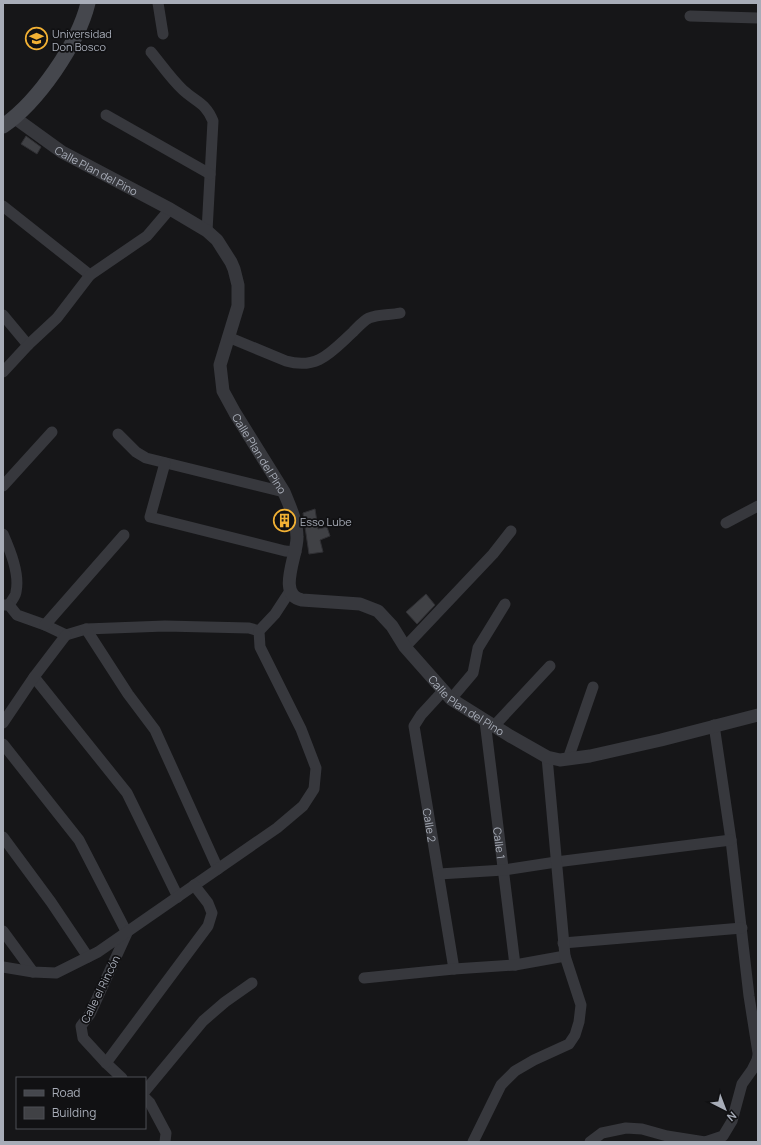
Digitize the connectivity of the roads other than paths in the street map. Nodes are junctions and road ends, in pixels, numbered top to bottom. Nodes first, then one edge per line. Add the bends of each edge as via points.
1 (88, 3) edge
2 (158, 3) edge
3 (690, 16) dead end
4 (758, 18) edge
5 (163, 34) dead end
6 (151, 52) dead end
7 (106, 115) dead end
8 (15, 118) junction
9 (3, 126) edge
10 (210, 174) junction
11 (3, 206) edge
12 (170, 209) junction
13 (207, 231) junction
14 (90, 275) junction
15 (400, 314) dead end
16 (3, 316) edge
17 (228, 337) junction
18 (28, 345) junction
19 (3, 372) edge
20 (52, 432) dead end
21 (118, 434) dead end
22 (165, 463) junction
23 (3, 486) edge
24 (284, 492) junction
25 (758, 506) edge
26 (726, 523) dead end
27 (511, 531) dead end
28 (3, 534) edge
29 (124, 534) dead end
30 (296, 552) junction
31 (290, 591) junction
32 (505, 604) dead end
33 (6, 605) edge
34 (46, 625) junction
35 (86, 629) junction
36 (259, 631) junction
37 (66, 635) junction
38 (405, 646) junction
39 (550, 666) dead end
40 (34, 677) junction
41 (592, 687) dead end
42 (447, 695) junction
43 (758, 715) edge
44 (3, 723) edge
45 (489, 723) junction
46 (714, 725) junction
47 (3, 744) edge
48 (547, 757) junction
49 (568, 759) junction
50 (3, 838) edge
51 (731, 840) junction
52 (556, 862) junction
53 (218, 870) junction
54 (504, 870) junction
55 (438, 874) junction
56 (194, 885) junction
57 (178, 897) junction
58 (742, 928) junction
59 (3, 931) edge
60 (127, 933) junction
61 (563, 943) junction
62 (565, 956) junction
63 (88, 957) junction
64 (515, 965) junction
65 (3, 968) edge
66 (454, 969) junction
67 (33, 972) junction
68 (364, 978) dead end
69 (252, 983) dead end
70 (758, 1054) edge
71 (106, 1063) junction
72 (121, 1077) edge
73 (146, 1090) edge
74 (146, 1099) edge
75 (165, 1142) edge
76 (473, 1142) edge
77 (590, 1142) edge

1 - 8 main road via 85,16 70,48
2 - 5 street
3 - 4 street
6 - 10 street via 183,90 209,111 213,121
7 - 10 street
8 - 9 main road
8 - 12 street, Calle Plan del Pino via 62,152
10 - 13 street
11 - 14 street
12 - 13 street, Calle Plan del Pino
12 - 14 street via 147,236
13 - 17 street, Calle Plan del Pino via 217,240 231,262 236,276 238,306
14 - 18 street via 57,318
15 - 17 street via 370,318 317,362 295,364
16 - 18 street
17 - 24 street, Calle Plan del Pino via 220,365 223,391
18 - 19 street
20 - 23 street
21 - 22 street via 136,452 146,458
22 - 24 street
22 - 30 street via 150,517
24 - 30 street, Calle Plan del Pino via 296,527
25 - 26 street
27 - 38 street via 493,554
28 - 33 street via 14,560 16,578 16,592
29 - 34 street
30 - 31 street, Calle Plan del Pino via 288,582
31 - 36 street via 275,614
31 - 38 street, Calle Plan del Pino via 297,599 368,606 386,619
32 - 42 street, Calle 2 via 478,648 473,673
33 - 34 street via 17,615
34 - 37 street
35 - 36 street via 165,626 250,628
35 - 37 street
35 - 53 street via 155,730
36 - 53 street via 260,647 316,768 314,789 303,806 278,828
37 - 40 street
38 - 42 street, Calle Plan del Pino
39 - 45 street
40 - 44 street
40 - 57 street via 127,793
41 - 49 street
42 - 45 street, Calle Plan del Pino
42 - 55 street, Calle 2 via 421,715 414,726
43 - 46 street, Calle Plan del Pino
45 - 48 street, Calle Plan del Pino
45 - 54 street, Calle 1
46 - 49 street, Calle Plan del Pino via 661,740
46 - 51 street
47 - 60 street via 79,840
48 - 49 street, Calle Plan del Pino
48 - 52 street
50 - 63 street
51 - 52 street
51 - 58 street
52 - 54 street
52 - 61 street
53 - 56 street
54 - 55 street
54 - 64 street, Calle 1
55 - 66 street, Calle 2
56 - 57 street
56 - 71 street via 208,903 212,913 208,926
57 - 60 street
58 - 61 street
58 - 70 street
59 - 67 street
60 - 63 street
60 - 71 street, Calle el Rincón via 90,1014 81,1026 83,1038
61 - 62 street
62 - 64 street
62 - 76 street via 581,1005 575,1035 569,1044 515,1071 500,1085
63 - 67 street via 56,973
64 - 66 street
65 - 67 street
66 - 68 street
69 - 73 street via 203,1021
70 - 77 street via 752,1070 742,1084 732,1121 723,1136 705,1142 626,1128 602,1133
71 - 72 street, Calle el Rincón
74 - 75 street via 166,1133

